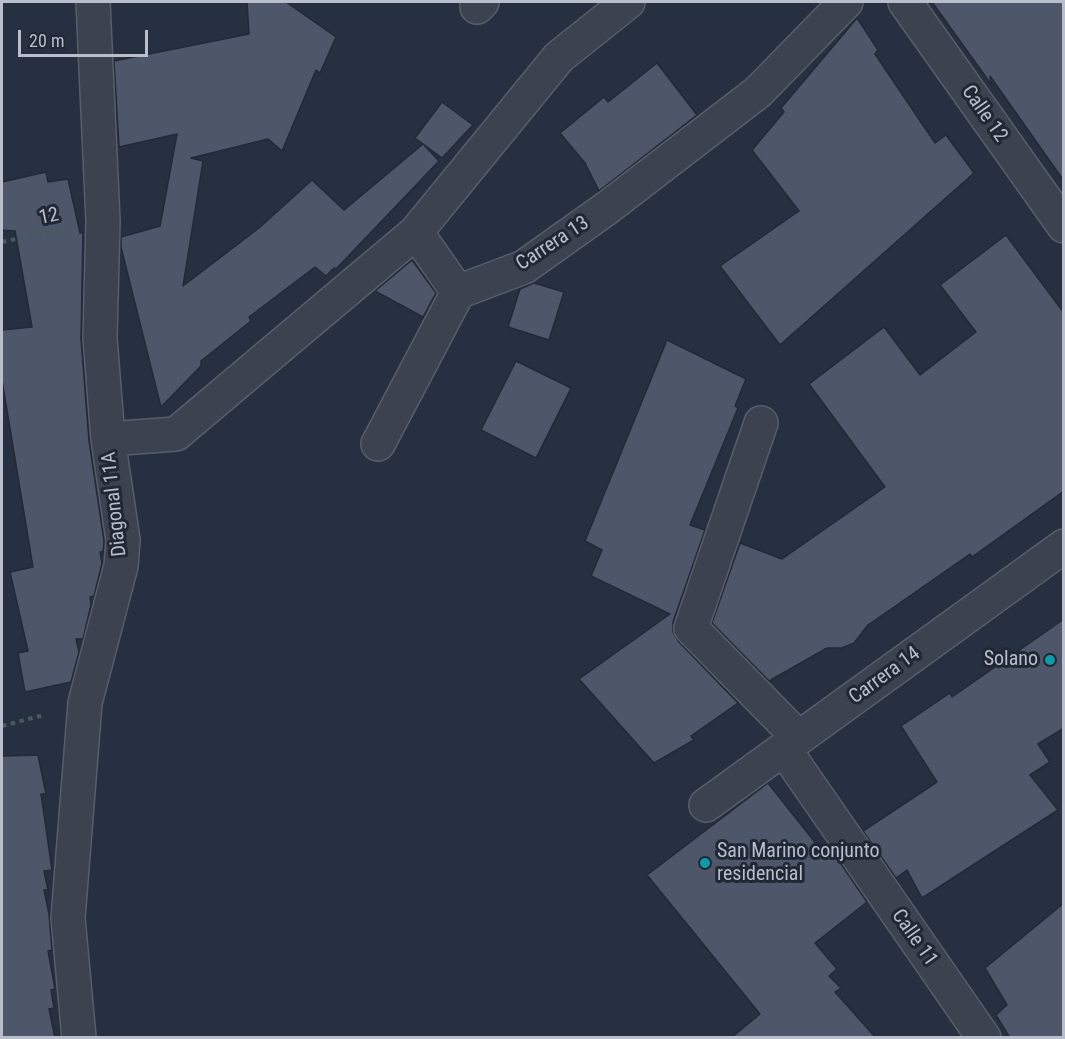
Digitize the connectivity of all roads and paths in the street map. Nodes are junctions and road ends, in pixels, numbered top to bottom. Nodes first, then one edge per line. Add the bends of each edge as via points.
1 (93, 2) edge
2 (628, 2) edge
3 (846, 2) edge
4 (905, 2) edge
5 (103, 221) junction
6 (1064, 226) edge
7 (416, 232) junction
8 (2, 242) edge
9 (458, 292) junction
10 (761, 423) dead end
11 (108, 439) junction
12 (378, 444) dead end
13 (1064, 546) edge
14 (791, 744) junction
15 (706, 805) dead end
16 (79, 1038) edge
17 (984, 1038) edge

1 - 5 street, Diagonal 11A
2 - 7 street via 559,57
3 - 9 street, Carrera 13 via 758,92 607,208 524,267
4 - 6 street, Calle 12
5 - 8 path, 12
5 - 11 street, Diagonal 11A via 100,338
7 - 9 street
7 - 11 street via 176,434
9 - 12 street
10 - 14 street, Calle 11 via 691,628
11 - 16 street, Diagonal 11A via 123,540 121,566 85,703 68,918
13 - 14 street, Carrera 14
14 - 15 street, Carrera 14
14 - 17 street, Calle 11

